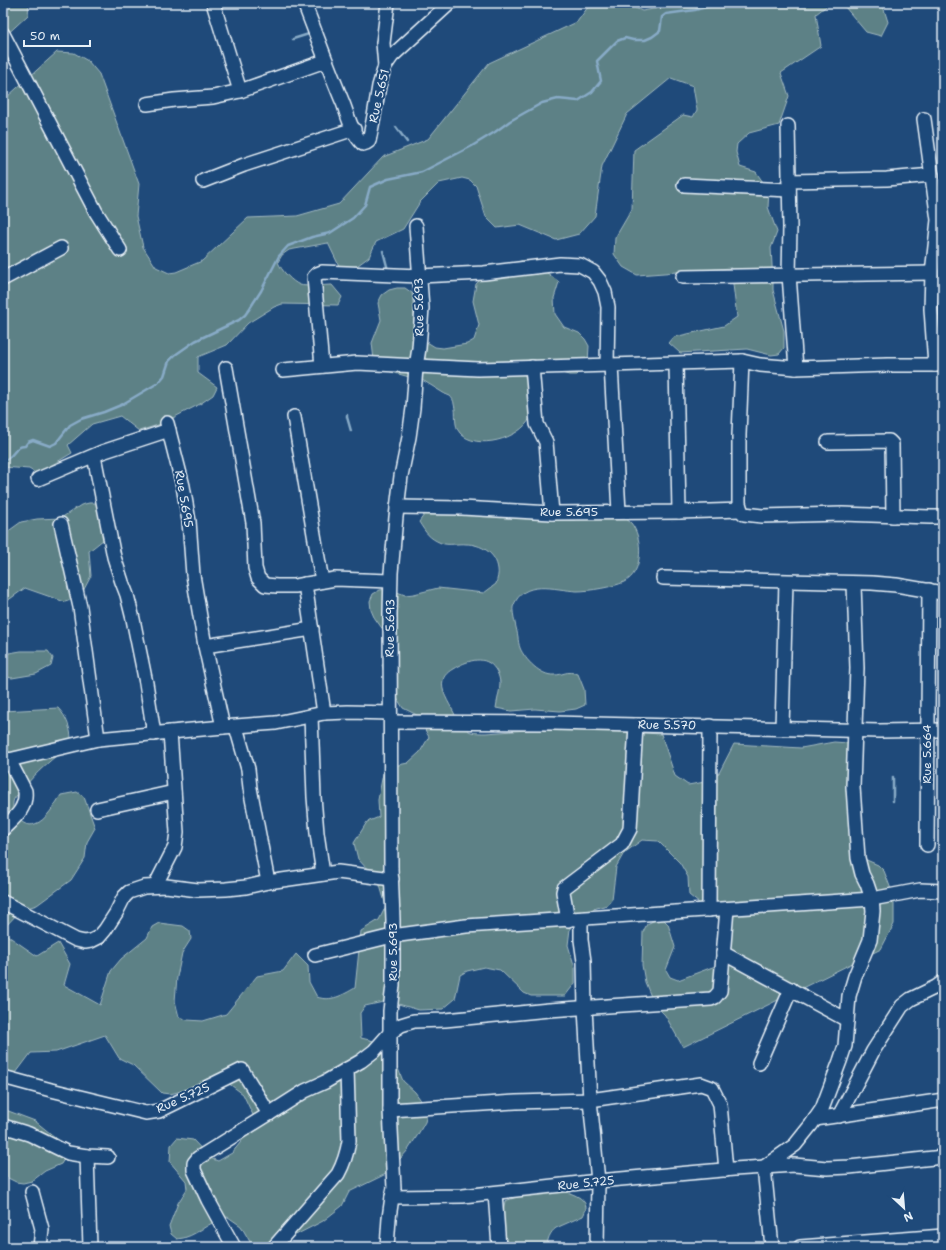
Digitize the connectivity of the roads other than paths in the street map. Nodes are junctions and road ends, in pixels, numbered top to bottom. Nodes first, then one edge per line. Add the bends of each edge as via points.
1 (213, 3) edge
2 (304, 3) edge
3 (388, 3) edge
4 (450, 3) edge
5 (4, 39) edge
6 (325, 61) junction
7 (385, 66) junction
8 (240, 91) junction
9 (147, 104) dead end
10 (924, 119) dead end
11 (788, 126) dead end
12 (354, 129) junction
13 (932, 175) junction
14 (203, 181) dead end
15 (684, 185) dead end
16 (789, 185) junction
17 (416, 226) dead end
18 (61, 248) dead end
19 (120, 250) dead end
20 (932, 273) junction
21 (789, 275) junction
22 (419, 276) junction
23 (683, 277) dead end
24 (3, 280) edge
25 (742, 361) junction
26 (676, 364) junction
27 (609, 365) junction
28 (939, 365) edge
29 (322, 366) junction
30 (416, 367) junction
31 (532, 367) junction
32 (226, 368) dead end
33 (796, 368) junction
34 (283, 370) dead end
35 (294, 417) dead end
36 (828, 442) dead end
37 (94, 456) junction
38 (38, 479) dead end
39 (398, 507) junction
40 (741, 510) junction
41 (618, 512) junction
42 (679, 512) junction
43 (552, 513) junction
44 (893, 516) junction
45 (943, 517) edge
46 (61, 524) dead end
47 (663, 578) dead end
48 (322, 581) junction
49 (390, 581) junction
50 (786, 582) junction
51 (305, 584) junction
52 (854, 584) junction
53 (929, 590) junction
54 (943, 594) edge
55 (312, 630) junction
56 (205, 646) junction
57 (317, 715) junction
58 (390, 717) junction
59 (636, 725) junction
60 (710, 726) junction
61 (230, 727) junction
62 (782, 728) junction
63 (855, 730) junction
64 (927, 730) junction
65 (943, 730) edge
66 (170, 732) junction
67 (154, 734) junction
68 (98, 739) junction
69 (6, 759) edge
70 (174, 792) junction
71 (97, 809) dead end
72 (3, 829) edge
73 (928, 845) dead end
74 (323, 874) junction
75 (392, 879) junction
76 (268, 882) junction
77 (155, 886) junction
78 (943, 891) edge
79 (872, 899) junction
80 (3, 902) edge
81 (727, 909) junction
82 (709, 910) junction
83 (581, 919) junction
84 (568, 920) junction
85 (392, 936) junction
86 (723, 953) junction
87 (315, 955) dead end
88 (943, 982) edge
89 (790, 989) junction
90 (585, 1008) junction
91 (847, 1020) junction
92 (390, 1033) junction
93 (759, 1063) dead end
94 (347, 1069) junction
95 (3, 1077) edge
96 (590, 1100) junction
97 (943, 1100) edge
98 (390, 1110) junction
99 (269, 1114) junction
100 (839, 1116) junction
101 (815, 1119) junction
102 (3, 1126) edge
103 (795, 1145) junction
104 (87, 1156) junction
105 (108, 1157) dead end
106 (943, 1157) edge
107 (794, 1165) junction
108 (764, 1167) junction
109 (726, 1170) junction
110 (598, 1181) junction
111 (32, 1192) dead end
112 (495, 1193) junction
113 (392, 1197) junction
114 (943, 1236) edge
115 (40, 1247) edge
116 (90, 1247) edge
117 (234, 1247) edge
118 (274, 1247) edge
119 (387, 1247) edge
120 (498, 1247) edge
121 (597, 1247) edge
122 (772, 1247) edge
123 (800, 1247) edge

1 - 8 street
2 - 6 street
3 - 7 street via 383,43
4 - 7 street, Rue 5.651 via 392,56
5 - 19 street via 96,212
6 - 8 street
6 - 12 street
7 - 12 street, Rue 5.651 via 369,141 363,144
8 - 9 street via 213,97
10 - 13 street
11 - 16 street
12 - 14 street
13 - 16 street
13 - 20 street via 938,220
15 - 16 street
16 - 21 street
17 - 22 street, Rue 5.693
18 - 24 street
20 - 21 street
20 - 28 street via 931,309
21 - 23 street
21 - 33 street
22 - 27 street via 484,273 560,264 580,265 593,272 605,292 608,307
22 - 29 street via 322,272 317,274 314,277
22 - 30 street, Rue 5.693 via 422,308
25 - 26 street
25 - 33 street
25 - 40 street via 738,435
26 - 27 street
26 - 42 street
27 - 31 street
27 - 41 street
28 - 33 street
29 - 30 street via 356,363
29 - 34 street
30 - 31 street
30 - 39 street, Rue 5.693 via 413,408
31 - 43 street via 537,424 546,442
32 - 51 street via 253,523 255,568 258,578 265,585
35 - 48 street
36 - 44 street via 892,444
37 - 38 street
37 - 56 street, Rue 5.695 via 168,426 189,521 193,575
37 - 67 street via 114,557 133,619
39 - 43 street, Rue 5.695
39 - 49 street, Rue 5.693
40 - 42 street, Rue 5.695
40 - 44 street, Rue 5.695 via 744,514 762,516
41 - 42 street, Rue 5.695
41 - 43 street, Rue 5.695
44 - 45 street, Rue 5.695
46 - 68 street via 80,607
47 - 50 street
48 - 49 street
48 - 51 street
49 - 58 street, Rue 5.693
50 - 52 street
50 - 62 street
51 - 55 street
52 - 53 street via 896,585
52 - 63 street via 857,668
53 - 54 street
53 - 64 street, Rue 5.664
55 - 56 street
55 - 57 street
56 - 61 street, Rue 5.695
57 - 58 street, Rue 5.570 via 348,712
57 - 61 street, Rue 5.570 via 276,723
57 - 74 street via 314,797
58 - 59 street, Rue 5.570
58 - 75 street, Rue 5.693
59 - 60 street, Rue 5.570
59 - 84 street via 630,830 622,844 564,888
60 - 62 street, Rue 5.570
60 - 82 street
61 - 66 street, Rue 5.570
61 - 76 street, Rue 5.695 via 248,769
62 - 63 street, Rue 5.570
63 - 64 street, Rue 5.570
63 - 79 street via 853,787 858,858
64 - 65 street, Rue 5.570
64 - 73 street, Rue 5.664
66 - 67 street, Rue 5.570
66 - 70 street
67 - 68 street, Rue 5.570
68 - 69 street, Rue 5.570
69 - 72 street via 25,791 25,796 21,810
70 - 71 street
70 - 77 street via 178,832 175,848
74 - 75 street via 354,873
74 - 76 street
75 - 85 street, Rue 5.693
76 - 77 street via 246,887 198,890
77 - 80 street via 136,888 129,892 99,937 84,942
78 - 79 street via 920,890
79 - 81 street
79 - 91 street via 870,940 849,996
81 - 82 street
81 - 86 street
82 - 83 street
83 - 84 street
83 - 90 street
84 - 85 street via 466,926
85 - 87 street
85 - 92 street, Rue 5.693 via 393,985
86 - 89 street
86 - 90 street via 720,991 711,999
88 - 100 street via 902,1006 873,1051
89 - 91 street
89 - 93 street
90 - 92 street via 445,1020 414,1020
90 - 96 street
91 - 101 street via 845,1046 822,1110
92 - 94 street via 374,1051
92 - 98 street
94 - 99 street
94 - 118 street via 349,1141 344,1163 338,1174
95 - 99 street, Rue 5.725 via 146,1112 159,1111 242,1070
96 - 98 street
96 - 109 street via 701,1084 712,1088 720,1104
96 - 110 street
97 - 100 street
98 - 113 street via 394,1188
99 - 117 street via 194,1162 194,1170 208,1200
100 - 101 street
101 - 103 street
102 - 104 street via 29,1134 68,1153
103 - 107 street
103 - 108 street
104 - 105 street
104 - 116 street
106 - 107 street, Rue 5.725 via 834,1168
107 - 108 street, Rue 5.725
108 - 109 street, Rue 5.725
108 - 122 street
109 - 110 street, Rue 5.725
110 - 112 street, Rue 5.725
110 - 121 street
111 - 115 street via 42,1229
112 - 113 street, Rue 5.725
112 - 120 street
113 - 119 street
114 - 123 street

